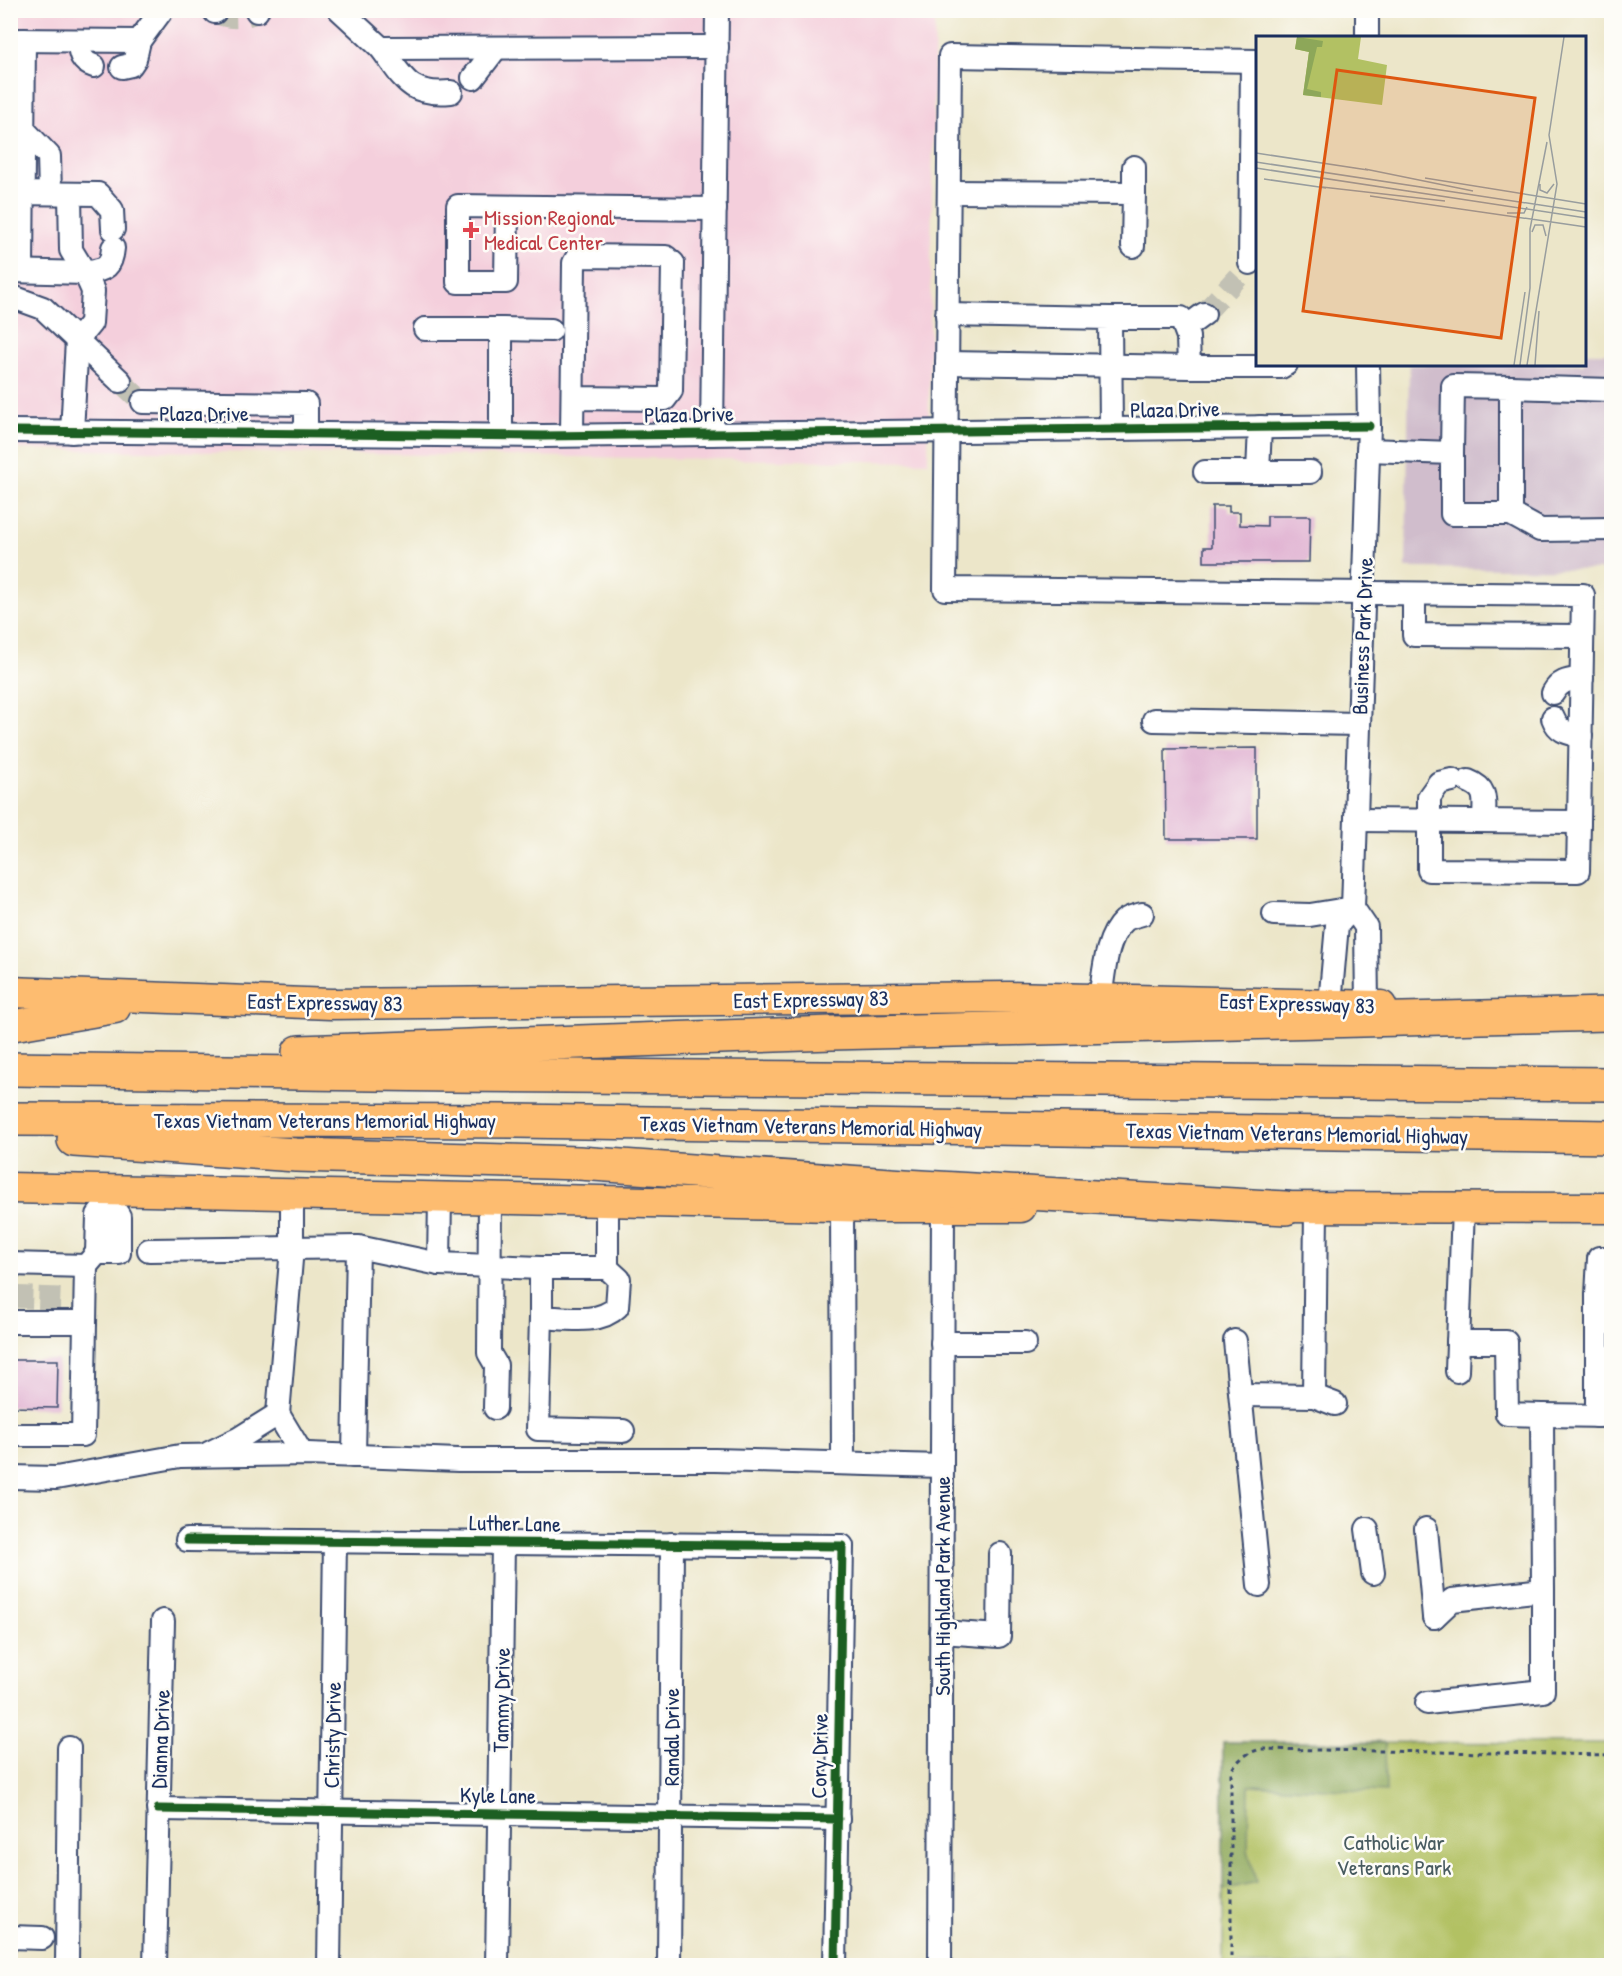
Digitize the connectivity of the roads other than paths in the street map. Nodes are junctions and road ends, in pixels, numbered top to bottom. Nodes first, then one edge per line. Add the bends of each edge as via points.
1 (162, 10) edge
2 (340, 10) edge
3 (717, 10) edge
4 (1367, 10) edge
5 (361, 20) edge
6 (1367, 36) edge
7 (17, 40) edge
8 (78, 41) junction
9 (139, 41) junction
10 (717, 47) junction
11 (381, 48) junction
12 (496, 48) junction
13 (1255, 61) edge
14 (94, 66) dead end
15 (122, 67) dead end
16 (473, 78) dead end
17 (451, 92) dead end
18 (22, 128) junction
19 (1134, 167) dead end
20 (949, 192) junction
21 (17, 193) edge
22 (60, 193) junction
23 (1134, 193) junction
24 (507, 207) dead end
25 (715, 209) junction
26 (1133, 246) dead end
27 (1248, 267) tunnel mouth
28 (16, 271) edge
29 (85, 273) junction
30 (10, 296) edge
31 (1204, 314) tunnel mouth
32 (947, 315) junction
33 (1110, 318) junction
34 (1185, 328) junction
35 (425, 329) dead end
36 (501, 329) junction
37 (551, 330) dead end
38 (77, 340) junction
39 (947, 363) junction
40 (1110, 366) junction
41 (1283, 366) edge
42 (1368, 366) edge
43 (1189, 367) junction
44 (1511, 387) junction
45 (1611, 390) edge
46 (133, 393) junction
47 (573, 398) junction
48 (1369, 426) junction
49 (1260, 427) junction
50 (1111, 429) junction
51 (10, 431) edge
52 (946, 431) junction
53 (72, 432) junction
54 (141, 432) junction
55 (306, 434) junction
56 (712, 434) junction
57 (501, 435) junction
58 (572, 435) junction
59 (1368, 450) junction
60 (1452, 453) junction
61 (1205, 472) dead end
62 (1258, 472) junction
63 (1310, 472) dead end
64 (1512, 514) junction
65 (1611, 530) edge
66 (1364, 593) junction
67 (1414, 594) junction
68 (1582, 636) junction
69 (1582, 678) junction
70 (1553, 693) dead end
71 (1553, 718) dead end
72 (1154, 720) dead end
73 (1359, 724) junction
74 (1581, 736) junction
75 (1356, 820) junction
76 (1429, 821) junction
77 (1484, 821) junction
78 (1579, 822) junction
79 (1353, 908) junction
80 (1142, 914) dead end
81 (1274, 915) dead end
82 (10, 992) edge
83 (174, 998) junction
84 (1100, 999) junction
85 (1330, 1004) junction
86 (1367, 1005) junction
87 (1610, 1014) edge
88 (10, 1026) edge
89 (26, 1070) edge
90 (1611, 1084) edge
91 (10, 1119) edge
92 (10, 1128) edge
93 (1611, 1137) edge
94 (10, 1179) edge
95 (10, 1188) edge
96 (65, 1189) junction
97 (292, 1194) junction
98 (109, 1196) junction
99 (440, 1197) junction
100 (490, 1198) junction
101 (608, 1201) junction
102 (842, 1206) junction
103 (943, 1207) junction
104 (1301, 1208) junction
105 (1463, 1208) junction
106 (1611, 1208) edge
107 (358, 1247) junction
108 (292, 1248) junction
109 (149, 1250) dead end
110 (1611, 1258) edge
111 (91, 1259) junction
112 (439, 1264) junction
113 (490, 1265) junction
114 (541, 1268) junction
115 (607, 1268) junction
116 (18, 1269) edge
117 (18, 1317) edge
118 (541, 1317) junction
119 (85, 1322) junction
120 (1235, 1341) dead end
121 (1458, 1342) junction
122 (942, 1343) junction
123 (1025, 1343) dead end
124 (1457, 1371) dead end
125 (1241, 1395) junction
126 (1314, 1396) junction
127 (1335, 1404) dead end
128 (495, 1408) dead end
129 (278, 1414) junction
130 (1542, 1415) junction
131 (1604, 1416) edge
132 (623, 1431) dead end
133 (10, 1435) edge
134 (302, 1454) junction
135 (203, 1456) junction
136 (354, 1456) junction
137 (843, 1463) junction
138 (942, 1466) junction
139 (10, 1477) edge
140 (1367, 1529) dead end
141 (1426, 1529) dead end
142 (187, 1540) dead end
143 (335, 1541) junction
144 (503, 1543) junction
145 (672, 1544) junction
146 (842, 1546) joint
147 (1000, 1554) dead end
148 (1373, 1573) dead end
149 (1259, 1585) dead end
150 (1543, 1590) junction
151 (164, 1621) dead end
152 (941, 1632) junction
153 (1427, 1703) dead end
154 (69, 1748) dead end
155 (158, 1809) junction
156 (331, 1812) junction
157 (499, 1814) junction
158 (670, 1817) junction
159 (837, 1820) junction
160 (10, 1937) edge
161 (42, 1938) dead end
162 (67, 1965) edge
163 (155, 1965) edge
164 (329, 1965) edge
165 (497, 1965) edge
166 (669, 1965) edge
167 (835, 1965) edge
168 (940, 1965) edge

1 - 9 street
2 - 5 street
3 - 10 street
4 - 6 street
5 - 11 street
7 - 8 street
7 - 18 street
8 - 9 street
8 - 14 street via 81,57
9 - 15 street via 135,59 131,65
10 - 12 street
10 - 25 street
11 - 12 street
11 - 17 street via 408,83 420,91
12 - 16 street
13 - 20 street via 950,56
13 - 27 street
18 - 21 street
18 - 22 street via 49,156
19 - 23 street
20 - 23 street
20 - 32 street
21 - 22 street
21 - 28 street
22 - 29 street via 71,250
22 - 29 street via 98,194 112,210 112,261 105,269
23 - 26 street
24 - 25 street
25 - 56 street
28 - 29 street
29 - 38 street via 93,291 91,323
30 - 38 street via 43,308
31 - 34 street
32 - 33 street
32 - 39 street
33 - 34 street via 1181,318
33 - 40 street
34 - 43 street
35 - 36 street
36 - 37 street
36 - 57 street
38 - 46 street
38 - 53 street
39 - 40 street
39 - 52 street
40 - 43 street
40 - 50 street
41 - 43 street
42 - 48 street, Business Park Drive
44 - 45 street
44 - 60 street via 1453,386
44 - 64 street
46 - 54 street
46 - 55 street via 306,404
47 - 47 street via 574,263 578,256 666,257 673,263 671,391 665,399
47 - 58 street
48 - 49 street, Plaza Drive
48 - 59 street, Business Park Drive
49 - 50 street, Plaza Drive
49 - 62 street
50 - 52 street, Plaza Drive
51 - 53 street, Plaza Drive
52 - 56 street, Plaza Drive
52 - 66 street via 945,589
53 - 54 street, Plaza Drive
54 - 55 street, Plaza Drive
55 - 57 street, Plaza Drive
56 - 58 street, Plaza Drive
57 - 58 street, Plaza Drive
59 - 60 street
59 - 66 street, Business Park Drive
60 - 64 street via 1452,514
61 - 62 street
62 - 63 street
64 - 65 street via 1540,530
66 - 67 street
66 - 73 street, Business Park Drive
67 - 68 street via 1414,635
67 - 68 street via 1583,595
68 - 69 street
69 - 70 street via 1563,681
69 - 74 street
71 - 74 street via 1563,731
72 - 73 street
73 - 75 street, Business Park Drive
74 - 78 street
75 - 76 street
75 - 79 street, Business Park Drive
76 - 77 street
76 - 77 street via 1433,789 1439,783 1460,781 1482,789
76 - 78 street via 1429,870 1578,871
77 - 78 street
79 - 81 street via 1310,915
79 - 85 street via 1337,925
79 - 86 street, Business Park Drive via 1366,927
80 - 84 street via 1126,919 1115,930
82 - 83 main road, East Expressway 83
83 - 84 main road, East Expressway 83 via 331,1004
83 - 88 main road
84 - 85 main road, East Expressway 83
85 - 86 main road, East Expressway 83
86 - 87 main road, East Expressway 83
87 - 89 highway via 832,1033 273,1053
89 - 90 highway, Texas Vietnam Veterans Memorial Highway
91 - 93 highway, Texas Vietnam Veterans Memorial Highway via 515,1121
92 - 104 highway via 39,1138 296,1155 579,1163
94 - 96 main road
95 - 96 main road
96 - 98 main road
97 - 98 main road
97 - 99 main road
97 - 108 street
98 - 111 street via 98,1215
99 - 100 main road
99 - 112 street
100 - 101 main road
100 - 113 street
101 - 102 main road
101 - 115 street
102 - 103 main road
102 - 137 street
103 - 104 main road
103 - 122 street, South Highland Park Avenue
104 - 105 main road
104 - 126 street
105 - 106 main road
105 - 121 street
107 - 108 street
107 - 112 street
107 - 136 street
108 - 109 street
108 - 129 street
110 - 131 street via 1599,1258 1597,1295
111 - 116 street via 50,1272
111 - 119 street
112 - 113 street
113 - 114 street
113 - 128 street via 489,1353 496,1365
114 - 115 street
114 - 118 street
115 - 118 street via 620,1279 618,1307 609,1315
117 - 119 street via 49,1316
118 - 132 street via 538,1429
119 - 133 street via 83,1436
120 - 125 street
121 - 124 street
121 - 130 street via 1506,1342 1506,1414
122 - 123 street
122 - 138 street, South Highland Park Avenue
125 - 126 street
125 - 149 street
126 - 127 street
129 - 134 street
129 - 135 street
130 - 131 street
130 - 150 street
134 - 135 street
134 - 136 street
135 - 139 street via 180,1456 56,1478
136 - 137 street
137 - 138 street
138 - 152 street, South Highland Park Avenue
140 - 148 street
141 - 150 street via 1434,1617 1452,1600
142 - 143 street, Luther Lane
143 - 144 street, Luther Lane
143 - 156 street, Christy Drive
144 - 145 street, Luther Lane
144 - 157 street, Tammy Drive
145 - 146 street, Luther Lane
145 - 158 street, Randal Drive
146 - 159 street, Cory Drive
147 - 152 street via 999,1636
150 - 153 street via 1543,1691
151 - 155 street, Dianna Drive
152 - 168 street, South Highland Park Avenue
154 - 162 street
155 - 156 street, Kyle Lane
155 - 163 street, Dianna Drive
156 - 157 street, Kyle Lane
156 - 164 street, Christy Drive
157 - 158 street, Kyle Lane
157 - 165 street, Tammy Drive
158 - 159 street, Kyle Lane
158 - 166 street, Randal Drive
159 - 167 street, Cory Drive
160 - 161 street

